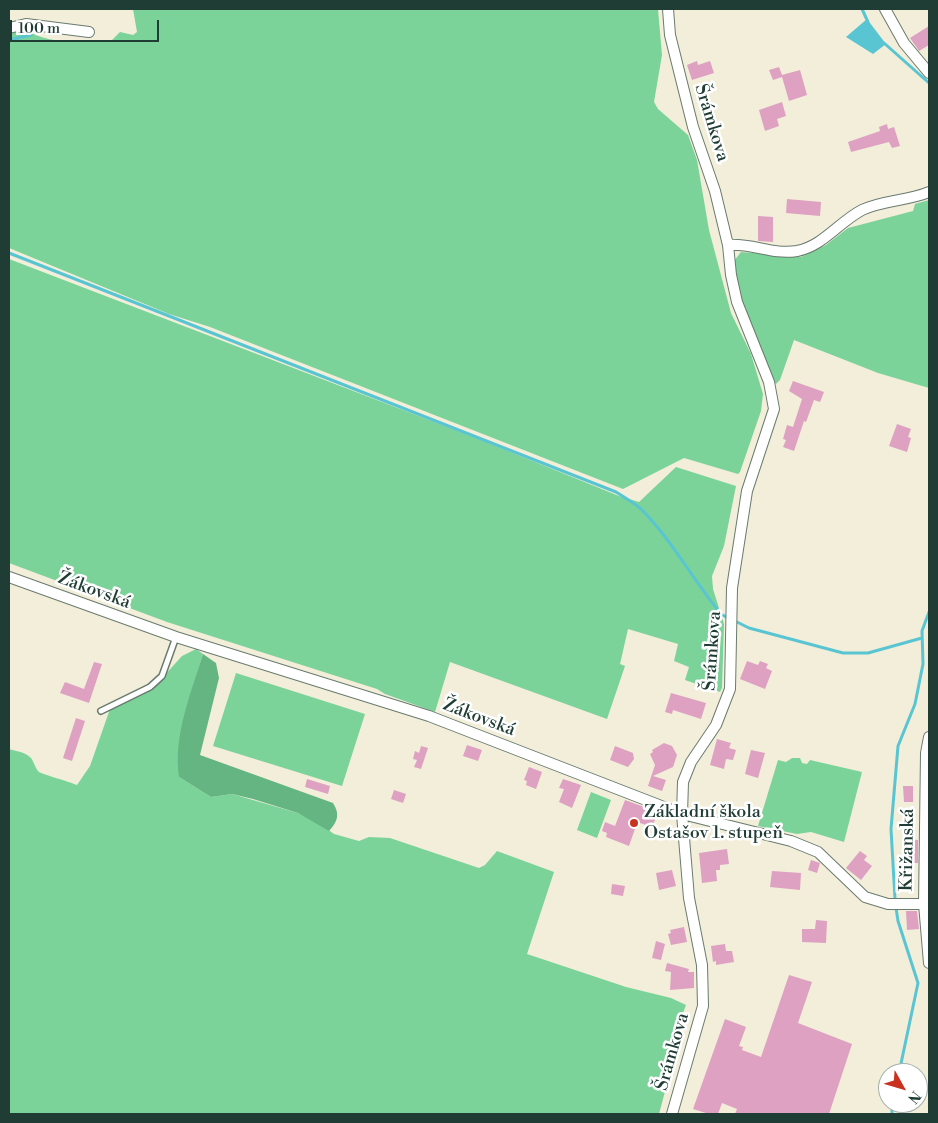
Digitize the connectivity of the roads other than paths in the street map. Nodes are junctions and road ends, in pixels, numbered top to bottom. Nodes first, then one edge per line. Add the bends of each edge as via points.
1 (668, 9) edge
2 (885, 9) edge
3 (9, 28) edge
4 (90, 32) dead end
5 (929, 73) edge
6 (929, 192) edge
7 (728, 245) junction
8 (9, 578) edge
9 (176, 637) junction
10 (101, 711) dead end
11 (929, 737) edge
12 (682, 814) junction
13 (924, 904) junction
14 (929, 963) edge
15 (672, 1114) edge

1 - 7 street, Šrámkova via 670,35 690,118 716,191
2 - 5 street via 904,43
3 - 4 street via 26,24
6 - 7 street via 864,209 819,242 799,251 778,253 740,244
7 - 12 street, Šrámkova via 730,276 737,302 769,382 774,409 745,501 732,588 730,690 716,725 691,762 683,782
8 - 9 street, Žákovská
9 - 10 lane via 162,676 156,682
9 - 12 street, Žákovská via 430,716
11 - 13 street, Křižanská via 926,753
12 - 13 street, Žákovská via 791,841 818,852 865,897 888,904
12 - 15 street, Šrámkova via 689,898 702,965 703,1006
13 - 14 street, Křižanská

